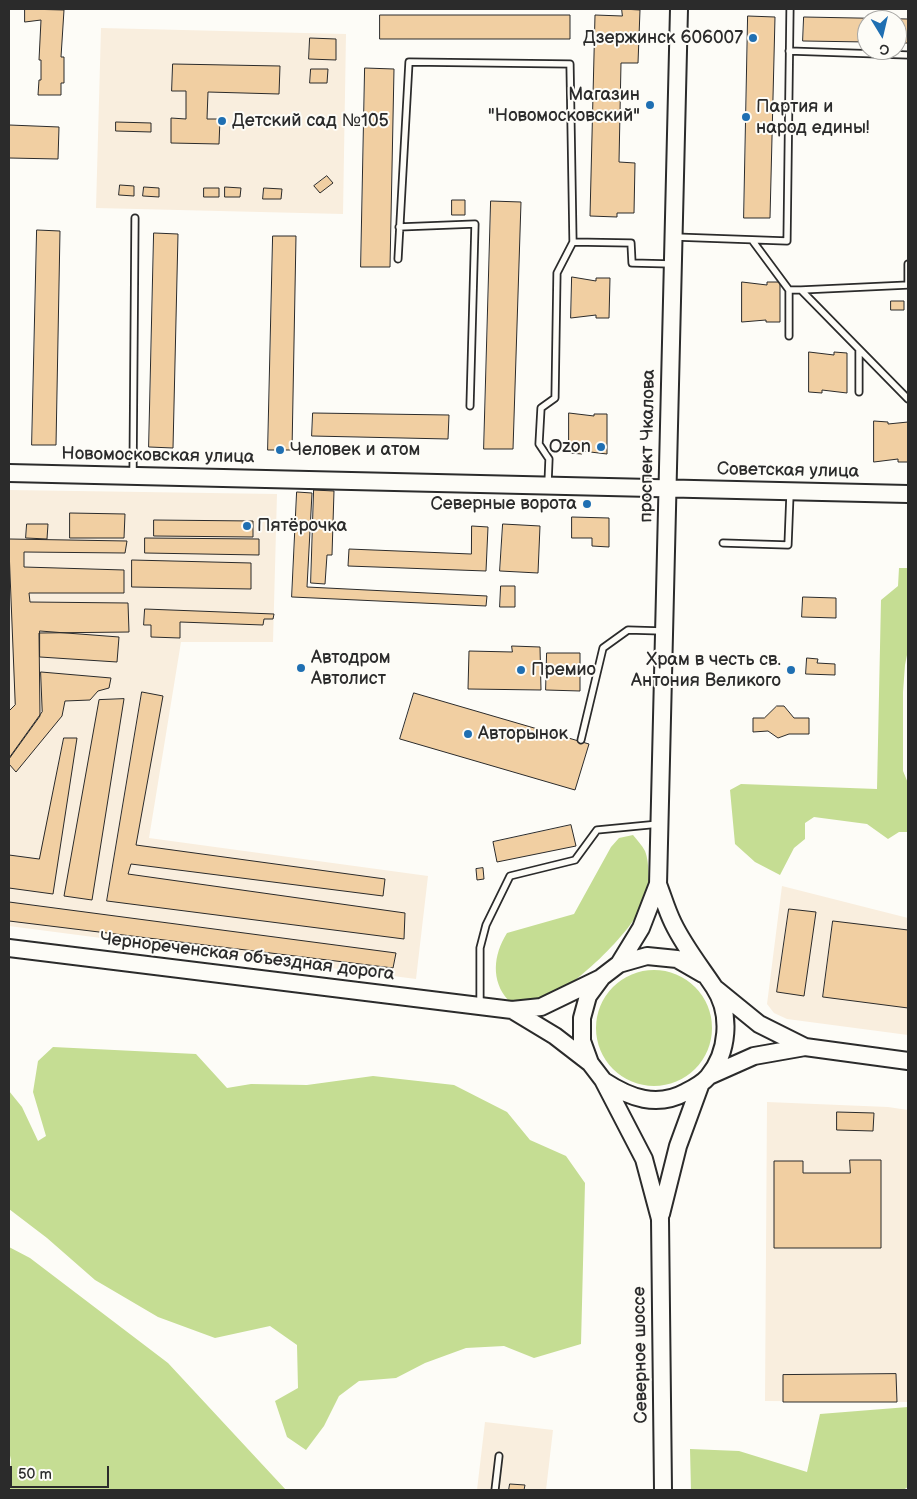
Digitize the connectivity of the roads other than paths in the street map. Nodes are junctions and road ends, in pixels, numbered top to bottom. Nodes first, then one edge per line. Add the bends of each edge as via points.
1 (679, 9) edge
2 (790, 9) edge
3 (789, 51) junction
4 (908, 55) edge
5 (135, 218) dead end
6 (399, 227) junction
7 (673, 237) junction
8 (752, 240) junction
9 (573, 242) junction
10 (398, 259) dead end
11 (672, 264) junction
12 (908, 264) edge
13 (908, 285) edge
14 (789, 290) junction
15 (801, 290) junction
16 (789, 336) dead end
17 (860, 350) junction
18 (859, 392) dead end
19 (908, 399) edge
20 (470, 406) dead end
21 (9, 473) edge
22 (132, 475) junction
23 (548, 486) junction
24 (667, 489) junction
25 (790, 491) junction
26 (908, 494) edge
27 (723, 543) dead end
28 (664, 631) junction
29 (581, 740) dead end
30 (660, 824) junction
31 (658, 884) junction
32 (9, 948) edge
33 (619, 964) junction
34 (703, 974) junction
35 (602, 977) junction
36 (715, 988) junction
37 (480, 1006) junction
38 (512, 1010) junction
39 (805, 1048) junction
40 (908, 1061) edge
41 (590, 1063) junction
42 (603, 1080) junction
43 (705, 1080) junction
44 (660, 1218) junction
45 (499, 1456) dead end
46 (495, 1490) edge
47 (663, 1490) edge

1 - 7 main road, проспект Чкалова
2 - 3 lane
3 - 4 lane
3 - 8 lane via 787,241
5 - 22 lane
6 - 9 lane via 409,62 570,64
6 - 10 lane
6 - 20 lane via 475,224
7 - 8 lane
7 - 11 main road, проспект Чкалова
8 - 14 lane
9 - 11 lane via 631,243 632,262
9 - 23 lane via 557,273 555,398 541,408 539,444 549,459
11 - 24 main road, проспект Чкалова
12 - 13 lane
13 - 15 lane
14 - 15 lane
14 - 16 lane
15 - 17 lane
17 - 18 lane
17 - 19 lane
21 - 22 main road, Новомосковская улица
22 - 23 main road, Новомосковская улица
23 - 24 main road, Новомосковская улица
24 - 25 main road, Советская улица
24 - 28 main road, проспект Чкалова
25 - 26 main road, Советская улица
25 - 27 lane via 788,545
28 - 29 lane via 628,630 603,648
28 - 30 main road, проспект Чкалова
30 - 31 main road, проспект Чкалова
30 - 37 lane via 598,830 574,860 510,876 486,926 480,948
31 - 33 main road via 641,928
31 - 34 main road via 673,923
32 - 37 main road, Чернореченская объездная дорога
33 - 34 main road via 655,956 677,959
33 - 35 main road
34 - 36 main road
35 - 38 main road via 541,1007
35 - 41 main road via 588,996 582,1018 582,1041
36 - 39 main road via 759,1024
36 - 43 main road via 726,1018 724,1048
37 - 38 main road, Чернореченская объездная дорога
38 - 41 main road via 555,1036
39 - 40 main road
39 - 43 main road via 754,1056
41 - 42 main road
42 - 43 main road via 625,1095 651,1101 678,1097
42 - 44 main road via 644,1159
43 - 44 main road via 678,1146
44 - 47 main road, Северное шоссе
45 - 46 lane

